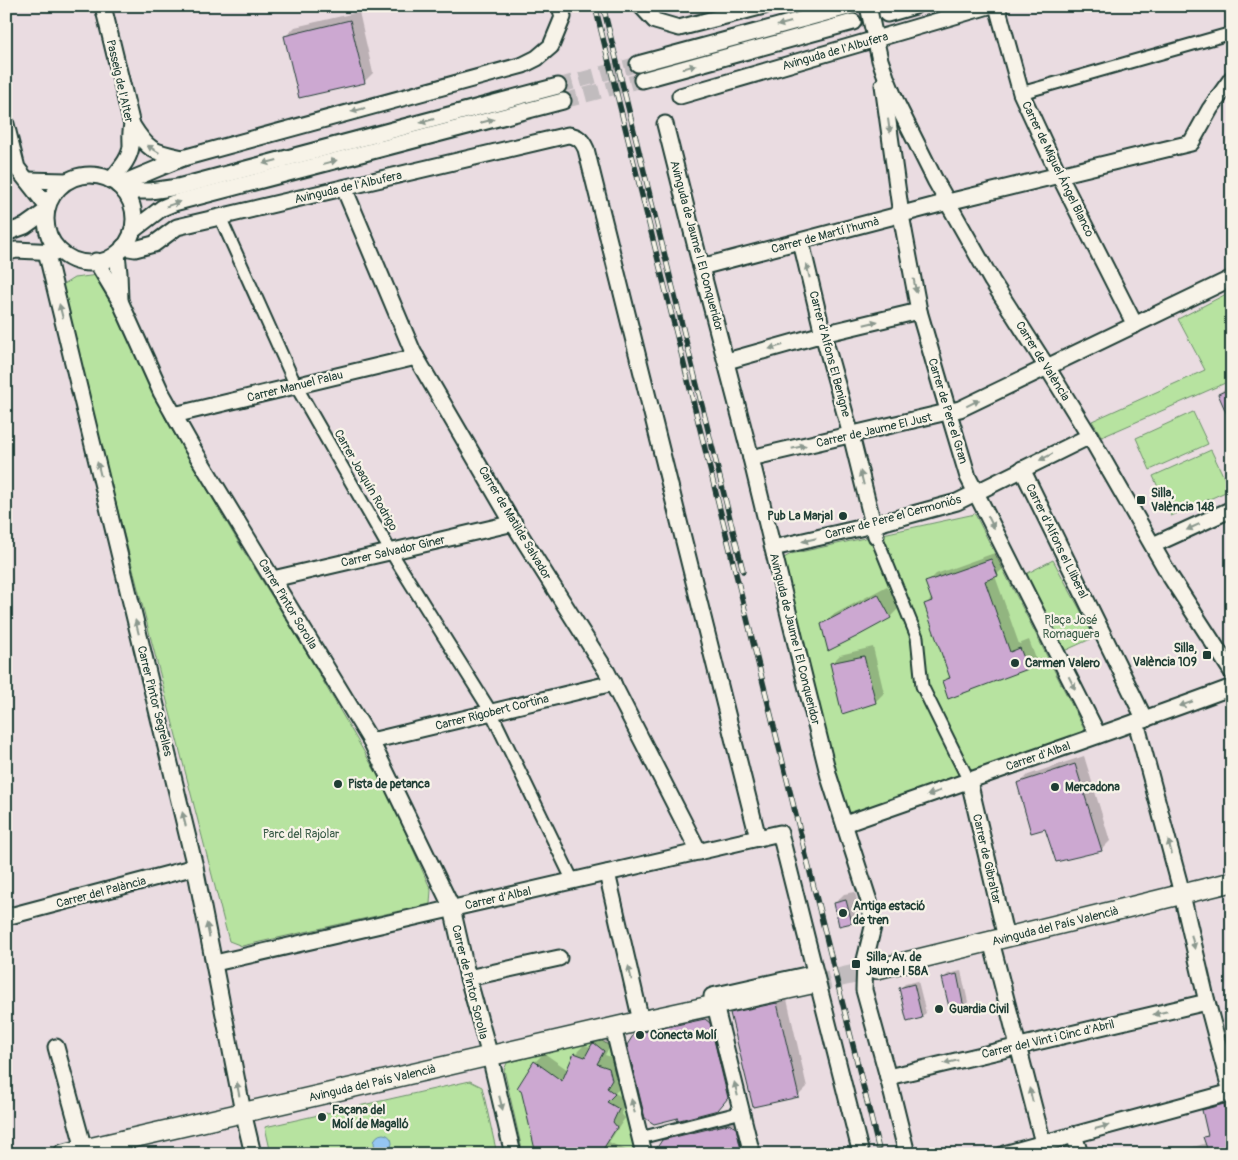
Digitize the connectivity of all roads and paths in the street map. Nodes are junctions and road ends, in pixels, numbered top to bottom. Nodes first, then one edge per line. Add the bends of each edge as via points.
1 (103, 6) edge
2 (560, 6) edge
3 (641, 6) edge
4 (764, 6) edge
5 (868, 6) edge
6 (915, 6) edge
7 (989, 6) edge
8 (997, 6) edge
9 (848, 7) tunnel mouth
10 (886, 14) tunnel mouth
11 (853, 22) tunnel mouth
12 (1232, 33) edge
13 (876, 39) junction
14 (880, 60) junction
15 (638, 64) tunnel mouth
16 (1232, 78) edge
17 (642, 80) tunnel mouth
18 (558, 86) tunnel mouth
19 (1021, 94) junction
20 (680, 96) dead end
21 (563, 101) tunnel mouth
22 (6, 124) edge
23 (665, 124) dead end
24 (132, 126) junction
25 (184, 158) junction
26 (1059, 175) junction
27 (27, 180) junction
28 (66, 182) junction
29 (118, 185) junction
30 (344, 188) junction
31 (948, 202) junction
32 (46, 209) junction
33 (901, 215) junction
34 (220, 217) junction
35 (132, 231) junction
36 (6, 233) edge
37 (801, 242) junction
38 (120, 251) junction
39 (53, 252) junction
40 (6, 253) edge
41 (96, 262) junction
42 (701, 267) junction
43 (1232, 278) edge
44 (120, 301) junction
45 (919, 311) junction
46 (1135, 325) junction
47 (823, 334) junction
48 (416, 357) junction
49 (727, 361) junction
50 (1048, 367) junction
51 (296, 386) junction
52 (948, 412) junction
53 (174, 415) junction
54 (851, 435) junction
55 (1090, 436) junction
56 (752, 458) junction
57 (1022, 470) junction
58 (976, 493) junction
59 (1232, 509) edge
60 (514, 523) junction
61 (875, 530) junction
62 (1153, 545) junction
63 (773, 548) junction
64 (391, 552) junction
65 (273, 579) junction
66 (1232, 672) edge
67 (612, 683) junction
68 (1232, 687) edge
69 (491, 712) junction
70 (1140, 721) junction
71 (1098, 735) junction
72 (371, 741) junction
73 (969, 780) junction
74 (845, 824) junction
75 (758, 838) junction
76 (699, 852) junction
77 (195, 867) junction
78 (607, 873) junction
79 (573, 881) junction
80 (1232, 882) edge
81 (1182, 895) junction
82 (452, 908) junction
83 (6, 916) edge
84 (999, 940) junction
85 (559, 958) dead end
86 (215, 963) junction
87 (877, 969) tunnel mouth
88 (468, 978) junction
89 (813, 978) junction
90 (1207, 1002) junction
91 (715, 1006) junction
92 (681, 1012) junction
93 (641, 1021) junction
94 (613, 1028) junction
95 (1019, 1046) junction
96 (56, 1047) dead end
97 (490, 1056) junction
98 (888, 1077) junction
99 (1231, 1093) edge
100 (243, 1112) junction
101 (742, 1112) junction
102 (1074, 1135) junction
103 (640, 1138) junction
104 (1044, 1143) junction
105 (84, 1149) junction
106 (63, 1154) edge
107 (253, 1154) edge
108 (514, 1154) edge
109 (644, 1154) edge
110 (752, 1154) edge
111 (860, 1154) edge
112 (907, 1154) edge
113 (1004, 1154) edge
114 (1080, 1154) edge

1 - 24 street, Passeig de l'Alter
2 -> 25 street via 562,17 552,46 523,65
3 - 4 street via 655,21 679,28
5 - 13 street, Carrer de València
6 - 10 street, Avinguda de l'Albufera
7 - 13 street, Avinguda de l'Albufera
8 - 19 street, Carrer de Miguel Ángel Blanco
9 -> 15 street
17 -> 11 street, Avinguda de l'Albufera
12 - 19 street
13 - 14 street, Carrer de València
13 - 20 street, Avinguda de l'Albufera
14 - 31 street, Carrer de València via 897,104
14 -> 33 street, Carrer de Pere el Gran
16 - 26 street, Carrer de Martí l'humà via 1190,143
18 -> 29 street via 178,187 150,191
19 - 26 street, Carrer de Miguel Ángel Blanco
35 -> 21 street via 174,203
22 - 27 street via 17,168
23 - 42 street, Avinguda de Jaume I El Conqueridor
25 -> 24 street via 154,151
24 - 29 street, Passeig de l'Alter via 131,147
25 - 29 street
26 - 31 street, Carrer de Martí l'humà
26 - 46 street, Carrer de Miguel Ángel Blanco
27 - 28 street
27 - 32 street
28 - 29 street via 80,176 97,175
28 - 32 street via 58,188
29 - 35 street via 132,204
30 - 34 street, Avinguda de l'Albufera
30 - 48 street, Carrer de Matilde Salvador
30 - 75 street, Avinguda de l'Albufera via 568,135 583,142
31 - 33 street, Carrer de Martí l'humà
31 - 50 street, Carrer de València via 992,281
32 - 36 street via 25,226
32 - 39 street via 45,221
33 - 37 street, Carrer de Martí l'humà
33 -> 45 street, Carrer de Pere el Gran
34 - 38 street, Avinguda de l'Albufera via 177,227 154,244
34 - 51 street, Carrer Joaquín Rodrigo
35 - 38 street
37 - 42 street, Carrer de Martí l'humà
47 -> 37 street, Carrer d'Alfons El Benigne
38 - 41 street
38 - 44 street, Carrer Pintor Sorolla
39 - 40 street via 16,250
39 - 41 street via 78,262
77 -> 39 street, Carrer Pintor Segrelles
41 - 44 street, Carrer Pintor Sorolla
42 - 49 street, Avinguda de Jaume I El Conqueridor
43 - 46 street, Carrer de Jaume El Just
44 - 53 street, Carrer Pintor Sorolla
47 -> 45 street
45 - 52 street, Carrer de Pere el Gran
46 - 50 street, Carrer de Jaume El Just
47 -> 49 street
47 - 54 street, Carrer d'Alfons El Benigne
48 - 51 street, Carrer Manuel Palau
48 - 60 street, Carrer de Matilde Salvador
49 - 56 street, Avinguda de Jaume I El Conqueridor
52 -> 50 street, Carrer de Jaume El Just
50 - 55 street, Carrer de València
51 - 53 street, Carrer Manuel Palau
51 - 64 street, Carrer Joaquín Rodrigo
52 - 54 street, Carrer de Jaume El Just
52 - 58 street, Carrer de Pere el Gran
53 - 65 street, Carrer Pintor Sorolla
56 -> 54 street, Carrer de Jaume El Just
61 -> 54 street, Carrer d'Alfons El Benigne
55 -> 57 street, Carrer de Pere el Cermoniós
55 - 62 street, Carrer de València
56 - 63 street, Avinguda de Jaume I El Conqueridor
57 - 58 street, Carrer de Pere el Cermoniós
57 - 70 street, Carrer d'Alfons el Lliberal
58 - 61 street, Carrer de Pere el Cermoniós
58 -> 71 street, Carrer de Pere el Gran
59 -> 62 street
60 - 64 street, Carrer Salvador Giner
60 - 67 street, Carrer de Matilde Salvador
61 -> 63 street, Carrer de Pere el Cermoniós
61 - 73 street via 917,637 922,686
62 - 66 street, Carrer de València
63 - 74 street, Avinguda de Jaume I El Conqueridor via 829,777
64 - 65 street, Carrer Salvador Giner
64 - 69 street, Carrer Joaquín Rodrigo
65 - 72 street, Carrer Pintor Sorolla
67 - 69 street, Carrer Rigobert Cortina
67 - 76 street, Carrer de Matilde Salvador
68 -> 70 street, Carrer d'Albal
69 - 72 street, Carrer Rigobert Cortina
69 - 79 street, Carrer Joaquín Rodrigo
70 - 71 street, Carrer d'Albal
81 -> 70 street, Carrer d'Alfons el Lliberal
71 - 73 street, Carrer d'Albal
72 - 82 street, Carrer Pintor Sorolla
73 -> 74 street, Carrer d'Albal
73 - 84 street, Carrer de Gibraltar
74 - 98 street, Avinguda de Jaume I El Conqueridor via 869,901 873,927 864,990
75 - 76 street, Carrer d'Albal
75 - 89 street, Carrer d'Albal via 780,833
76 - 78 street, Carrer d'Albal
77 - 83 street, Carrer del Palància
86 -> 77 street, Carrer Pintor Segrelles
78 - 79 street, Carrer d'Albal
93 -> 78 street
79 - 82 street, Carrer d'Albal
80 - 81 street, Avinguda del País Valencià
81 - 84 street, Avinguda del País Valencià
81 -> 90 street, Carrer d'Alfons el Lliberal
82 - 86 street, Carrer d'Albal
82 - 88 street, Carrer de Pintor Sorolla
84 - 87 street, Avinguda del País Valencià
84 - 95 street, Carrer de Gibraltar
85 - 88 street
100 -> 86 street, Carrer Pintor Segrelles
88 - 97 street, Carrer de Pintor Sorolla
89 - 91 street, Avinguda del País Valencià
89 - 92 street, Avinguda del País Valencià via 701,999 690,1003
89 - 111 street
90 -> 95 street, Carrer del Vint i Cinc d'Abril
90 - 99 street, Carrer d'Alfons el Lliberal
91 - 92 street, Avinguda del País Valencià
101 -> 91 street
92 - 93 street, Avinguda del País Valencià
93 - 94 street, Avinguda del País Valencià
94 - 97 street, Avinguda del País Valencià
103 -> 94 street
95 -> 98 street, Carrer del Vint i Cinc d'Abril
104 -> 95 street, Carrer de Gibraltar
96 - 105 street
97 - 100 street, Avinguda del País Valencià
97 -> 108 street, Carrer de Pintor Sorolla
98 - 112 street, Avinguda de Jaume I El Conqueridor
102 -> 99 street
100 - 105 street, Avinguda del País Valencià
100 - 107 street, Carrer Pintor Segrelles
101 - 103 street
101 - 110 street
102 - 104 street
102 - 114 street
103 - 109 street
104 - 113 street
105 - 106 street, Avinguda del País Valencià

